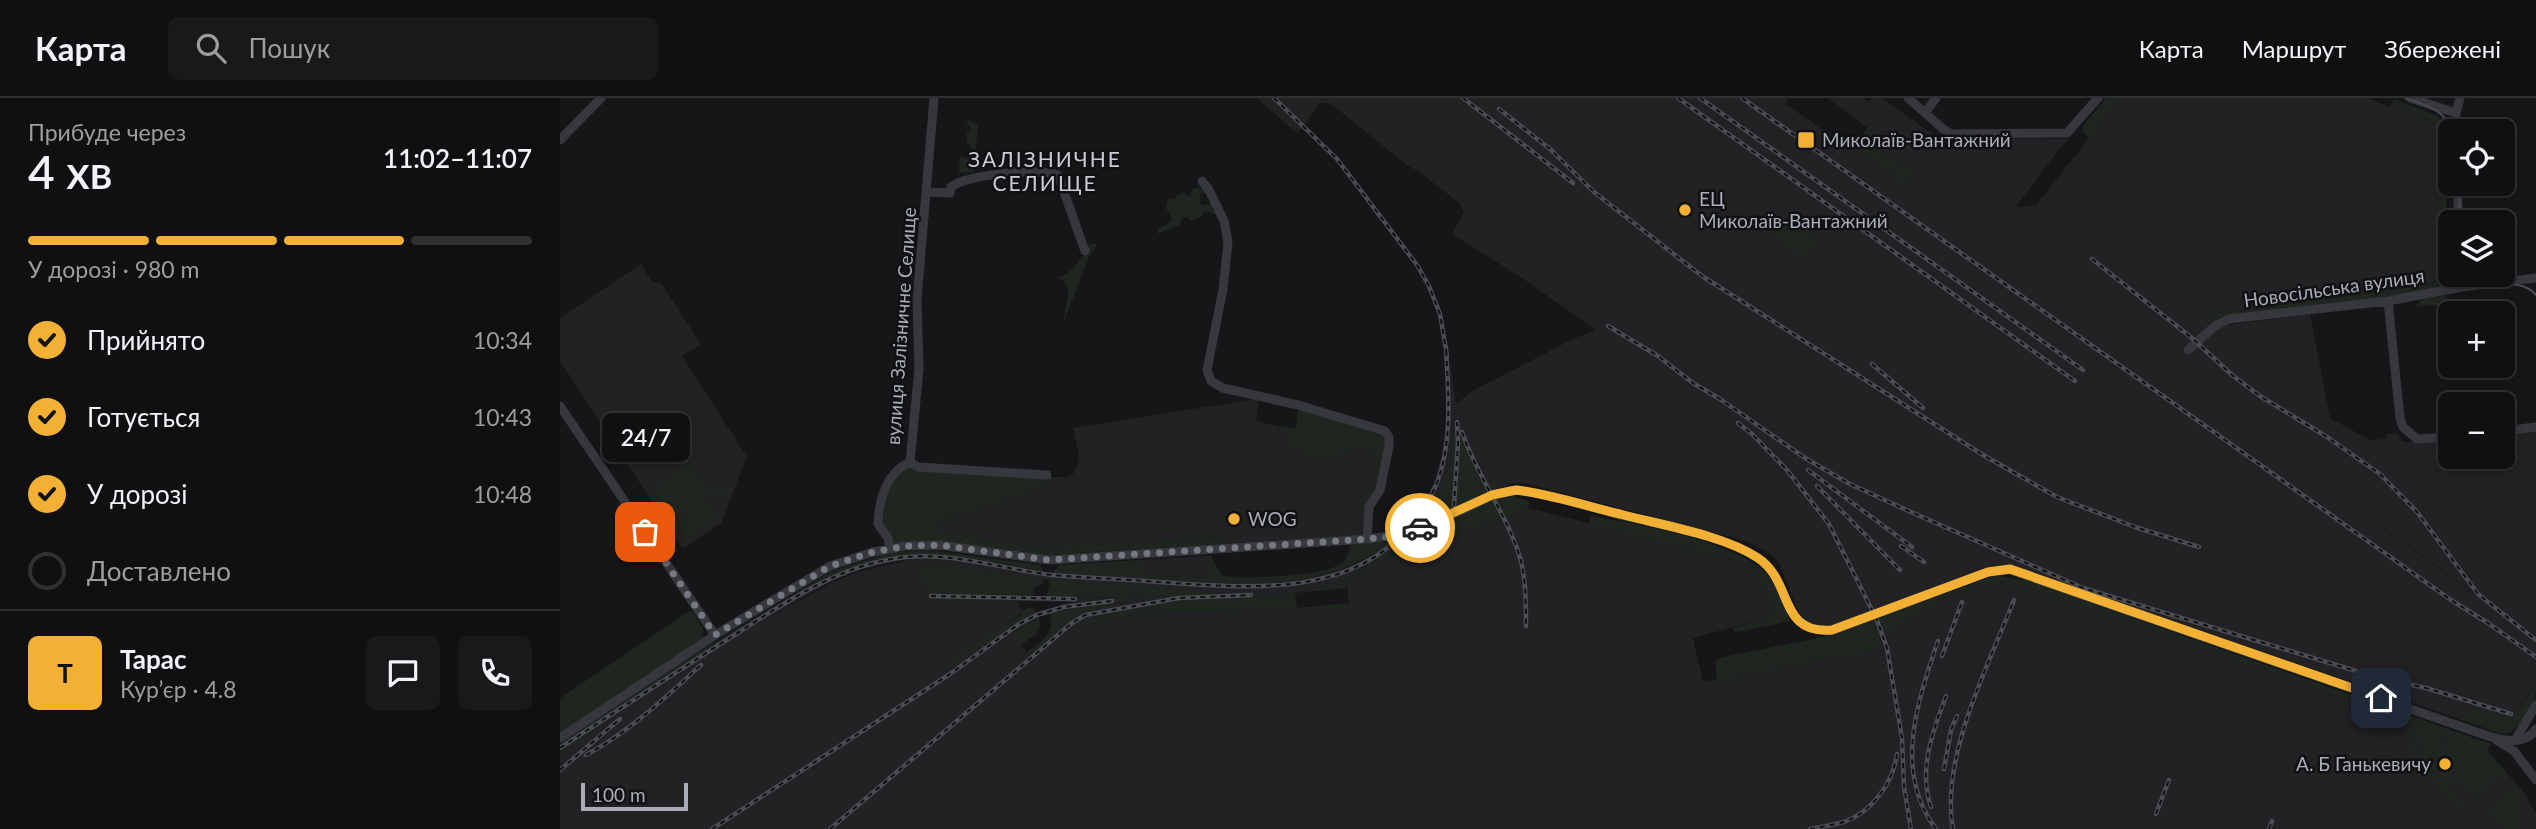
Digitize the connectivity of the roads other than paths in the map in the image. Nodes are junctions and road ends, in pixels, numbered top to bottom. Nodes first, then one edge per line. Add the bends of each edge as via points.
1 (601, 98) edge
2 (934, 98) edge
3 (1908, 98) edge
4 (1936, 98) edge
5 (2098, 98) edge
6 (2410, 98) edge
7 (2460, 98) edge
8 (1925, 113) junction
9 (2456, 113) junction
10 (2456, 119) edge
11 (560, 140) edge
12 (1202, 181) dead end
13 (927, 192) junction
14 (1085, 251) dead end
15 (2536, 278) edge
16 (2515, 280) edge
17 (2457, 287) edge
18 (2388, 301) junction
19 (2188, 351) dead end
20 (560, 406) edge
21 (2536, 427) edge
22 (2515, 429) edge
23 (2438, 438) edge
24 (910, 463) junction
25 (1047, 475) dead end
26 (1367, 539) junction
27 (890, 549) junction
28 (715, 635) junction
29 (2536, 705) edge
30 (2536, 729) edge
31 (2491, 737) junction
32 (560, 738) edge
33 (2515, 740) junction
34 (2536, 780) edge

1 - 11 street
2 - 13 street, вулиця Залізничне Селище
3 - 8 street
4 - 8 street
5 - 8 street via 2067,134 1951,134
6 - 9 street
7 - 9 street
9 - 10 street
12 - 26 street via 1224,221 1228,242 1208,375 1223,388 1385,431 1389,446 1380,490 1369,507
13 - 14 street, вулиця Залізничне Селище via 950,193 958,182 970,179 1042,172 1058,175
13 - 24 street, вулиця Залізничне Селище
15 - 16 street, Новосільська вулиця
17 - 18 street, Новосільська вулиця
18 - 19 street, Новосільська вулиця via 2228,319
18 - 23 street via 2403,427 2417,439
20 - 28 street
21 - 22 street
24 - 25 street, вулиця Залізничне Селище
24 - 27 street, вулиця Залізничне Селище via 890,477 884,488 878,524
26 - 27 street via 1049,560 939,545
26 - 31 street via 1416,530 1507,490 1529,491 1703,535 1757,557 1777,576 1794,617 1815,630 1832,630 1988,572 2010,569
27 - 28 street via 830,566
28 - 32 street
29 - 33 street
30 - 33 street via 2523,741
31 - 33 street
31 - 34 street via 2514,751

